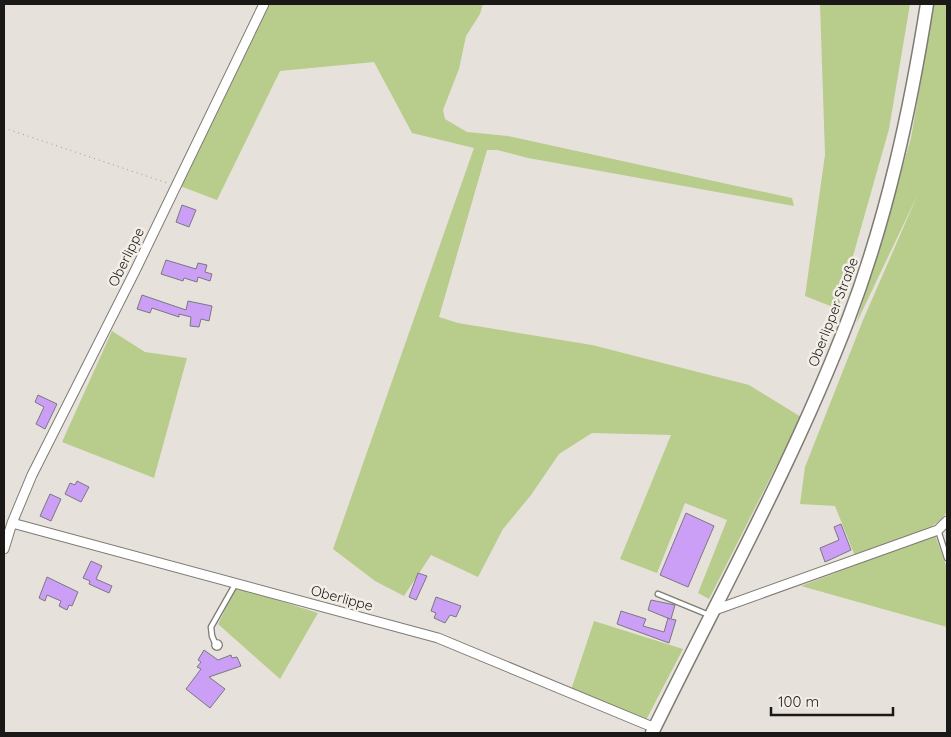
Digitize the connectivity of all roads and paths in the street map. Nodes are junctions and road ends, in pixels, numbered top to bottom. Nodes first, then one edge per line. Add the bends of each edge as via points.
1 (264, 4) edge
2 (927, 4) edge
3 (4, 128) edge
4 (174, 186) junction
5 (947, 521) edge
6 (12, 522) junction
7 (938, 530) junction
8 (4, 549) edge
9 (947, 558) edge
10 (236, 583) junction
11 (658, 594) dead end
12 (711, 613) junction
13 (215, 643) dead end
14 (653, 731) edge

1 - 4 street, Oberlippe
2 - 12 street, Oberlipper Straße via 888,193 848,320 816,398
3 - 4 path
4 - 6 street, Oberlippe
5 - 7 street
6 - 8 street, Oberlippe
6 - 10 street, Oberlippe
7 - 9 lane
7 - 12 street
10 - 13 lane via 211,627
10 - 14 street, Oberlippe via 438,638
11 - 12 lane
12 - 14 street, Oberlipper Straße

